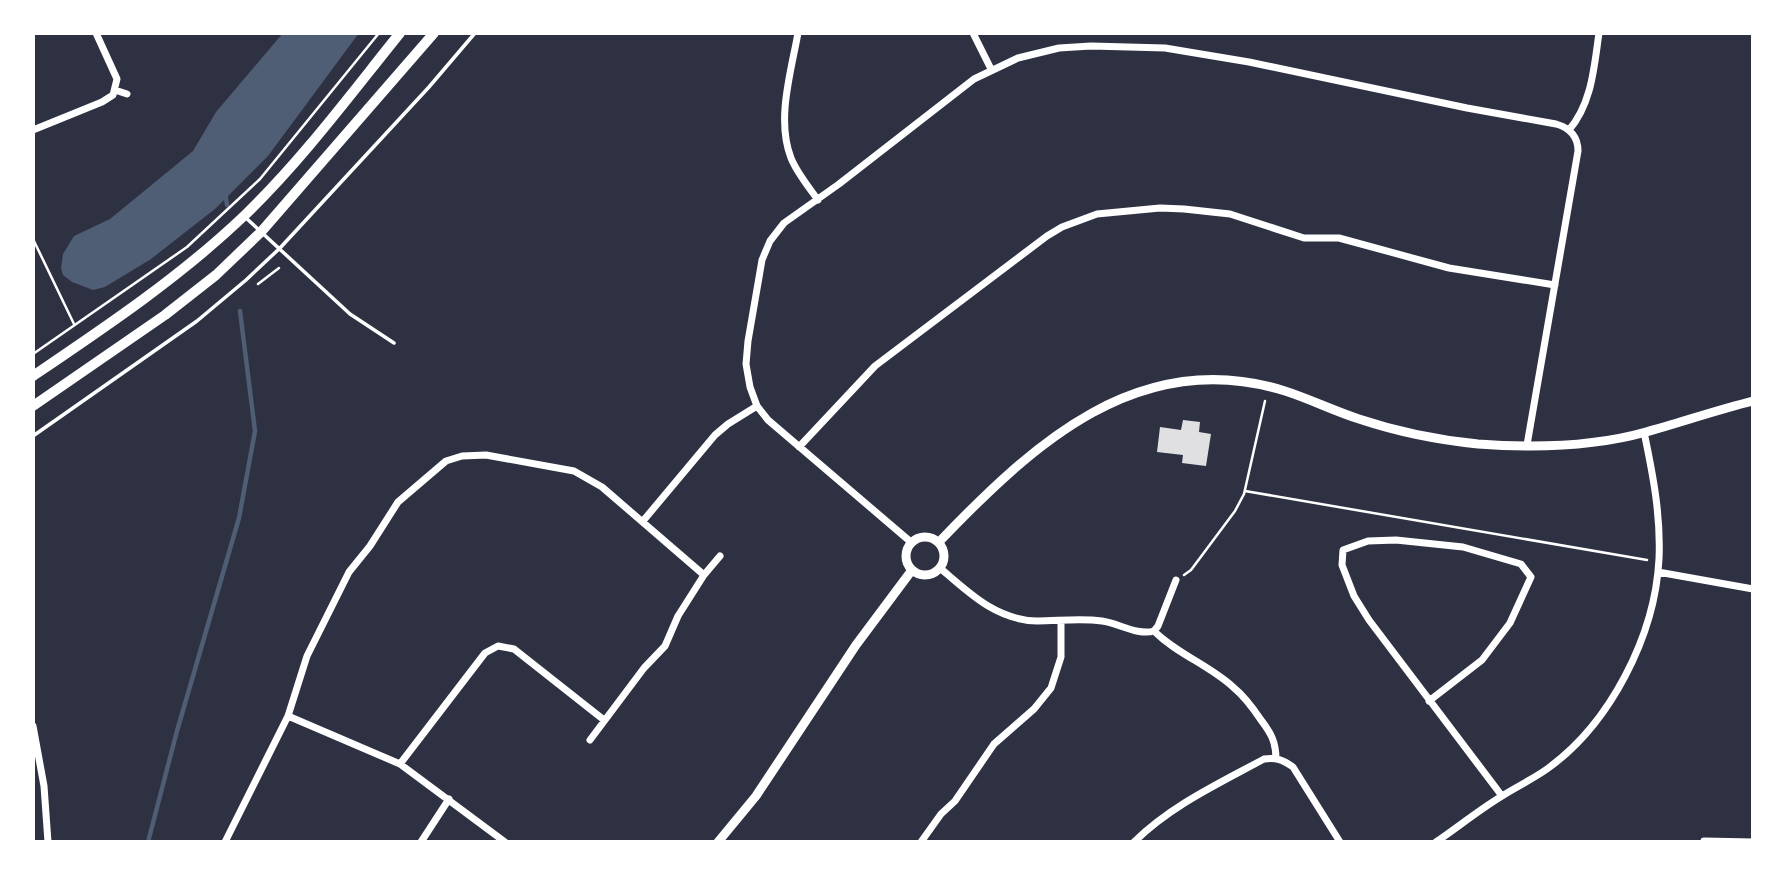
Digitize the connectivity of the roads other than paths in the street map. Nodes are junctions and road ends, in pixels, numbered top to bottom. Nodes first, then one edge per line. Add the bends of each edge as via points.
1 (96, 33) edge
2 (400, 33) edge
3 (434, 33) edge
4 (475, 33) edge
5 (798, 33) edge
6 (973, 33) edge
7 (1600, 33) edge
8 (991, 69) junction
9 (115, 90) junction
10 (128, 94) dead end
11 (33, 130) edge
12 (1569, 130) junction
13 (818, 200) junction
14 (244, 216) junction
15 (261, 232) junction
16 (280, 247) junction
17 (1555, 285) junction
18 (394, 343) dead end
19 (33, 376) edge
20 (1753, 401) edge
21 (757, 406) junction
22 (33, 407) edge
23 (1644, 432) junction
24 (33, 436) edge
25 (1527, 445) junction
26 (799, 447) junction
27 (643, 521) junction
28 (939, 542) junction
29 (912, 543) junction
30 (720, 556) dead end
31 (940, 568) junction
32 (912, 570) junction
33 (1657, 572) junction
34 (704, 575) junction
35 (1176, 580) road end
36 (1753, 589) edge
37 (1062, 621) junction
38 (1154, 631) junction
39 (1429, 701) junction
40 (288, 716) junction
41 (604, 720) junction
42 (33, 726) edge
43 (590, 740) dead end
44 (1276, 759) junction
45 (400, 764) junction
46 (1502, 796) junction
47 (449, 799) junction
48 (1704, 841) edge
49 (48, 842) edge
50 (225, 842) edge
51 (421, 842) edge
52 (505, 842) edge
53 (718, 842) edge
54 (921, 842) edge
55 (1135, 842) edge
56 (1340, 842) edge
57 (1436, 842) edge
58 (1753, 842) edge

1 - 9 street via 115,72
2 - 14 main road via 296,161
3 - 15 main road
4 - 16 lane
5 - 13 street via 785,110 786,136 796,168
6 - 8 street
7 - 12 street via 1586,106
8 - 12 street via 1059,48 1173,49
8 - 13 street
9 - 10 street
9 - 11 street via 102,102
12 - 17 street via 1578,151
13 - 21 street via 784,223 762,260 746,364
14 - 15 lane
14 - 19 main road via 143,302
15 - 16 lane
15 - 22 main road via 165,315
16 - 18 lane via 350,314
16 - 24 lane via 197,321
17 - 25 street
17 - 26 street via 1448,268 1339,238 1304,238 1230,214 1160,208 1103,213 1047,236 898,347
20 - 23 street
21 - 26 street
21 - 27 street via 715,435
23 - 25 street via 1601,441
23 - 33 street via 1658,513
25 - 28 street via 1408,433 1254,383 1174,383 1112,401 1080,419 1001,480
26 - 29 street
27 - 34 street
27 - 40 street via 597,483 574,471 486,455 446,461 398,502 349,572 307,656
28 - 29 street via 927,537
28 - 31 street via 945,554
29 - 32 street via 906,557
30 - 34 street
31 - 32 street via 927,575
31 - 37 street via 1004,615
32 - 53 street via 756,796
33 - 36 street
33 - 46 street via 1633,659 1594,726 1547,770
34 - 41 street via 665,646
35 - 38 street
37 - 38 street via 1094,620 1144,633
37 - 54 street via 1061,657 1044,699 1000,738
38 - 44 street via 1248,701 1272,734
39 - 39 street via 1354,596 1342,565 1343,550 1368,541 1395,540 1463,547 1521,564 1531,577 1510,623 1482,660
39 - 46 street
40 - 45 street
40 - 50 street
41 - 43 street
41 - 45 street via 513,649 498,646 485,653
42 - 49 street
44 - 55 street via 1264,759 1181,804
44 - 56 street via 1293,768
45 - 47 street
46 - 57 street
47 - 51 street
47 - 52 street
48 - 58 street

